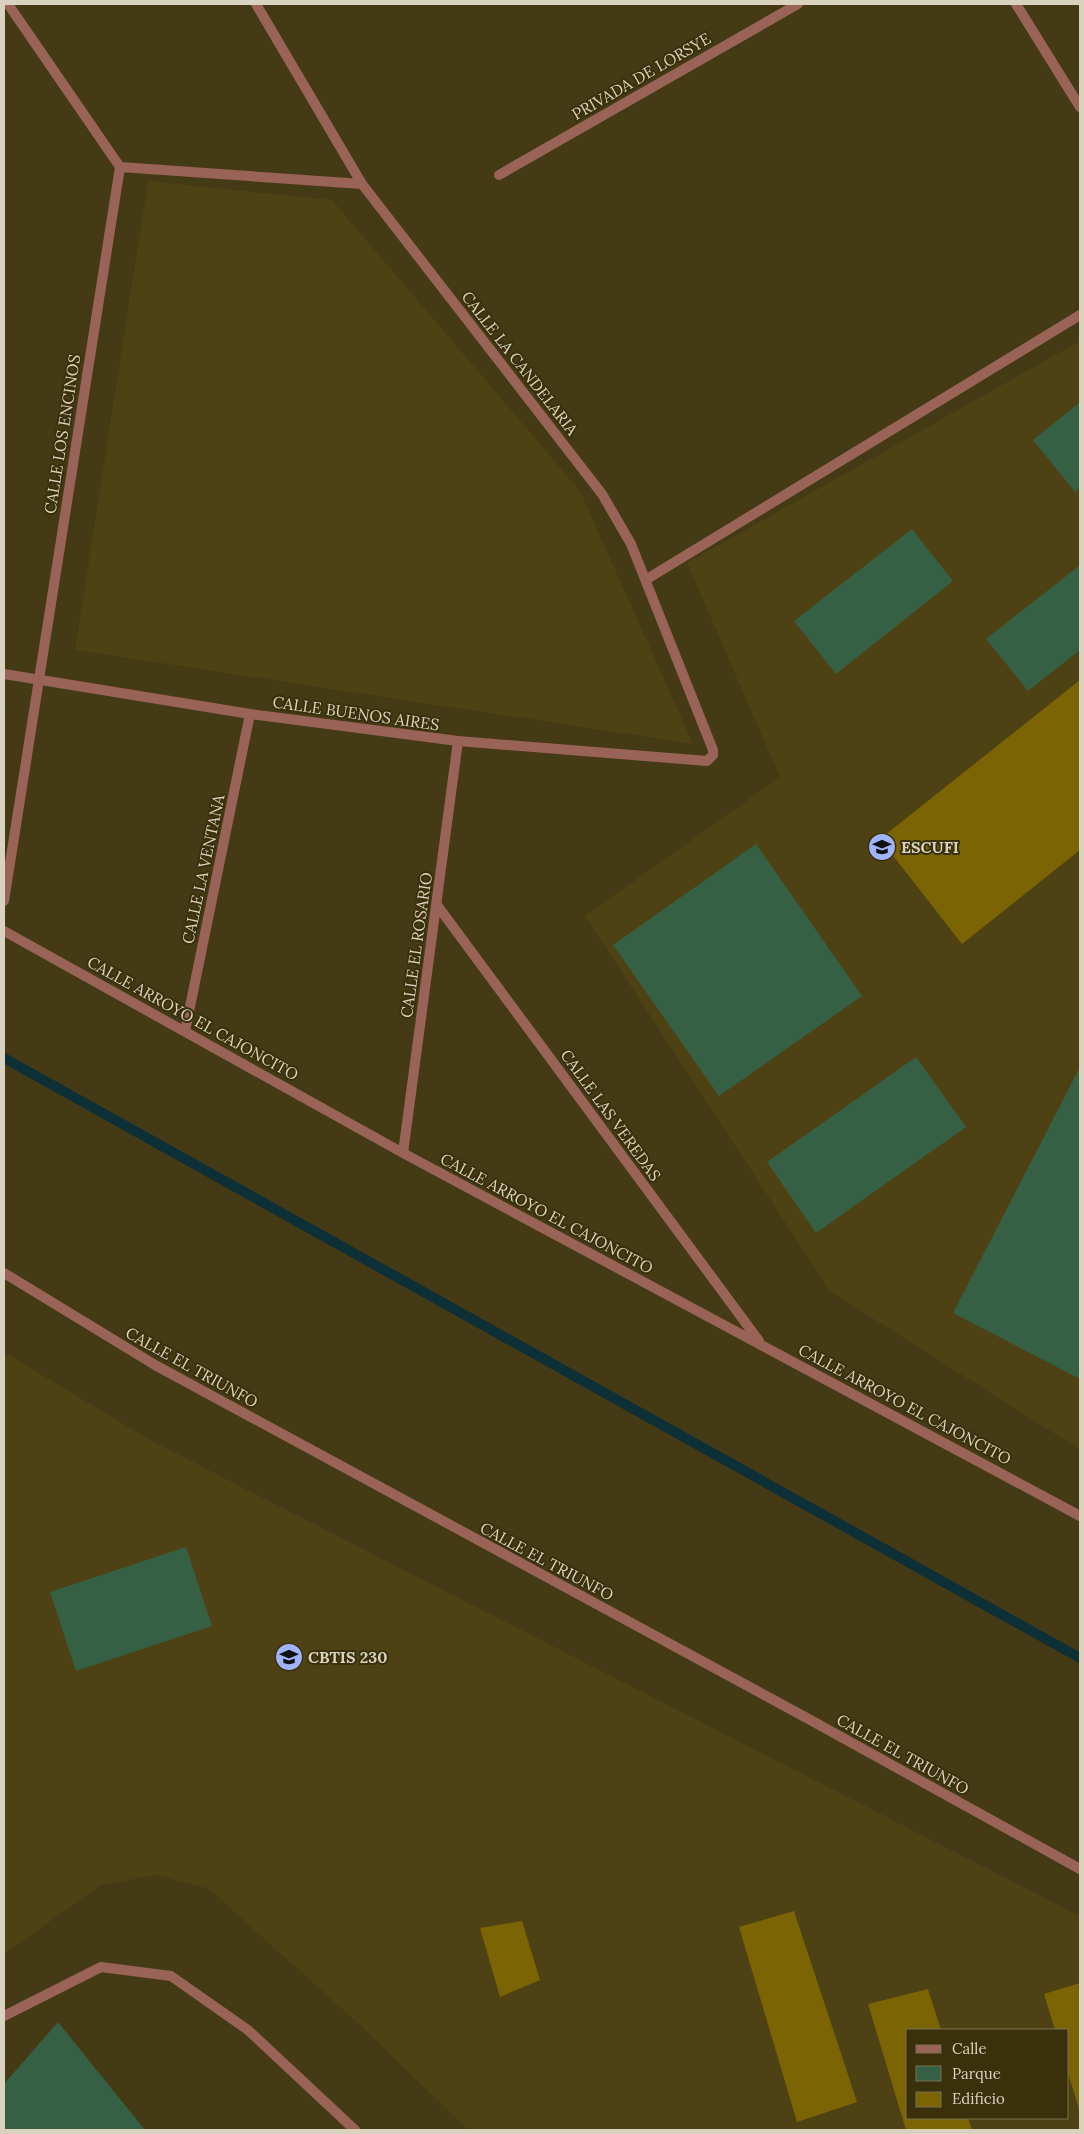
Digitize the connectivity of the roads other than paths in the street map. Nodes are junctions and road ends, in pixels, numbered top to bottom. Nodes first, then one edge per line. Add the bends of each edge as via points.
1 (8, 4) edge
2 (256, 4) edge
3 (798, 4) edge
4 (1016, 4) edge
5 (1080, 107) edge
6 (120, 166) junction
7 (499, 175) dead end
8 (362, 184) junction
9 (1080, 315) edge
10 (647, 580) junction
11 (4, 674) edge
12 (38, 679) junction
13 (250, 714) junction
14 (458, 741) junction
15 (707, 761) joint
16 (4, 901) edge
17 (437, 904) junction
18 (4, 931) edge
19 (185, 1030) junction
20 (403, 1153) junction
21 (4, 1273) edge
22 (761, 1343) junction
23 (1080, 1516) edge
24 (1080, 1869) edge
25 (4, 2016) edge
26 (355, 2130) edge

1 - 6 street
2 - 8 street, CALLE LA CANDELARIA
3 - 7 street, PRIVADA DE LORSYE
4 - 5 street
6 - 8 street
6 - 12 street, CALLE LOS ENCINOS
8 - 10 street, CALLE LA CANDELARIA via 602,494 632,544
9 - 10 street
10 - 15 street, CALLE LA CANDELARIA via 713,750
11 - 12 street, CALLE BUENOS AIRES
12 - 13 street, CALLE BUENOS AIRES
12 - 16 street, CALLE LOS ENCINOS
13 - 14 street, CALLE BUENOS AIRES
13 - 19 street, CALLE LA VENTANA
14 - 15 street, CALLE BUENOS AIRES
14 - 17 street, CALLE EL ROSARIO
17 - 20 street, CALLE EL ROSARIO
17 - 22 street, CALLE LAS VEREDAS
18 - 19 street, CALLE ARROYO EL CAJONCITO
19 - 20 street, CALLE ARROYO EL CAJONCITO
20 - 22 street, CALLE ARROYO EL CAJONCITO
21 - 24 street, CALLE EL TRIUNFO via 155,1365
22 - 23 street, CALLE ARROYO EL CAJONCITO
25 - 26 street via 101,1967 171,1976 248,2030

